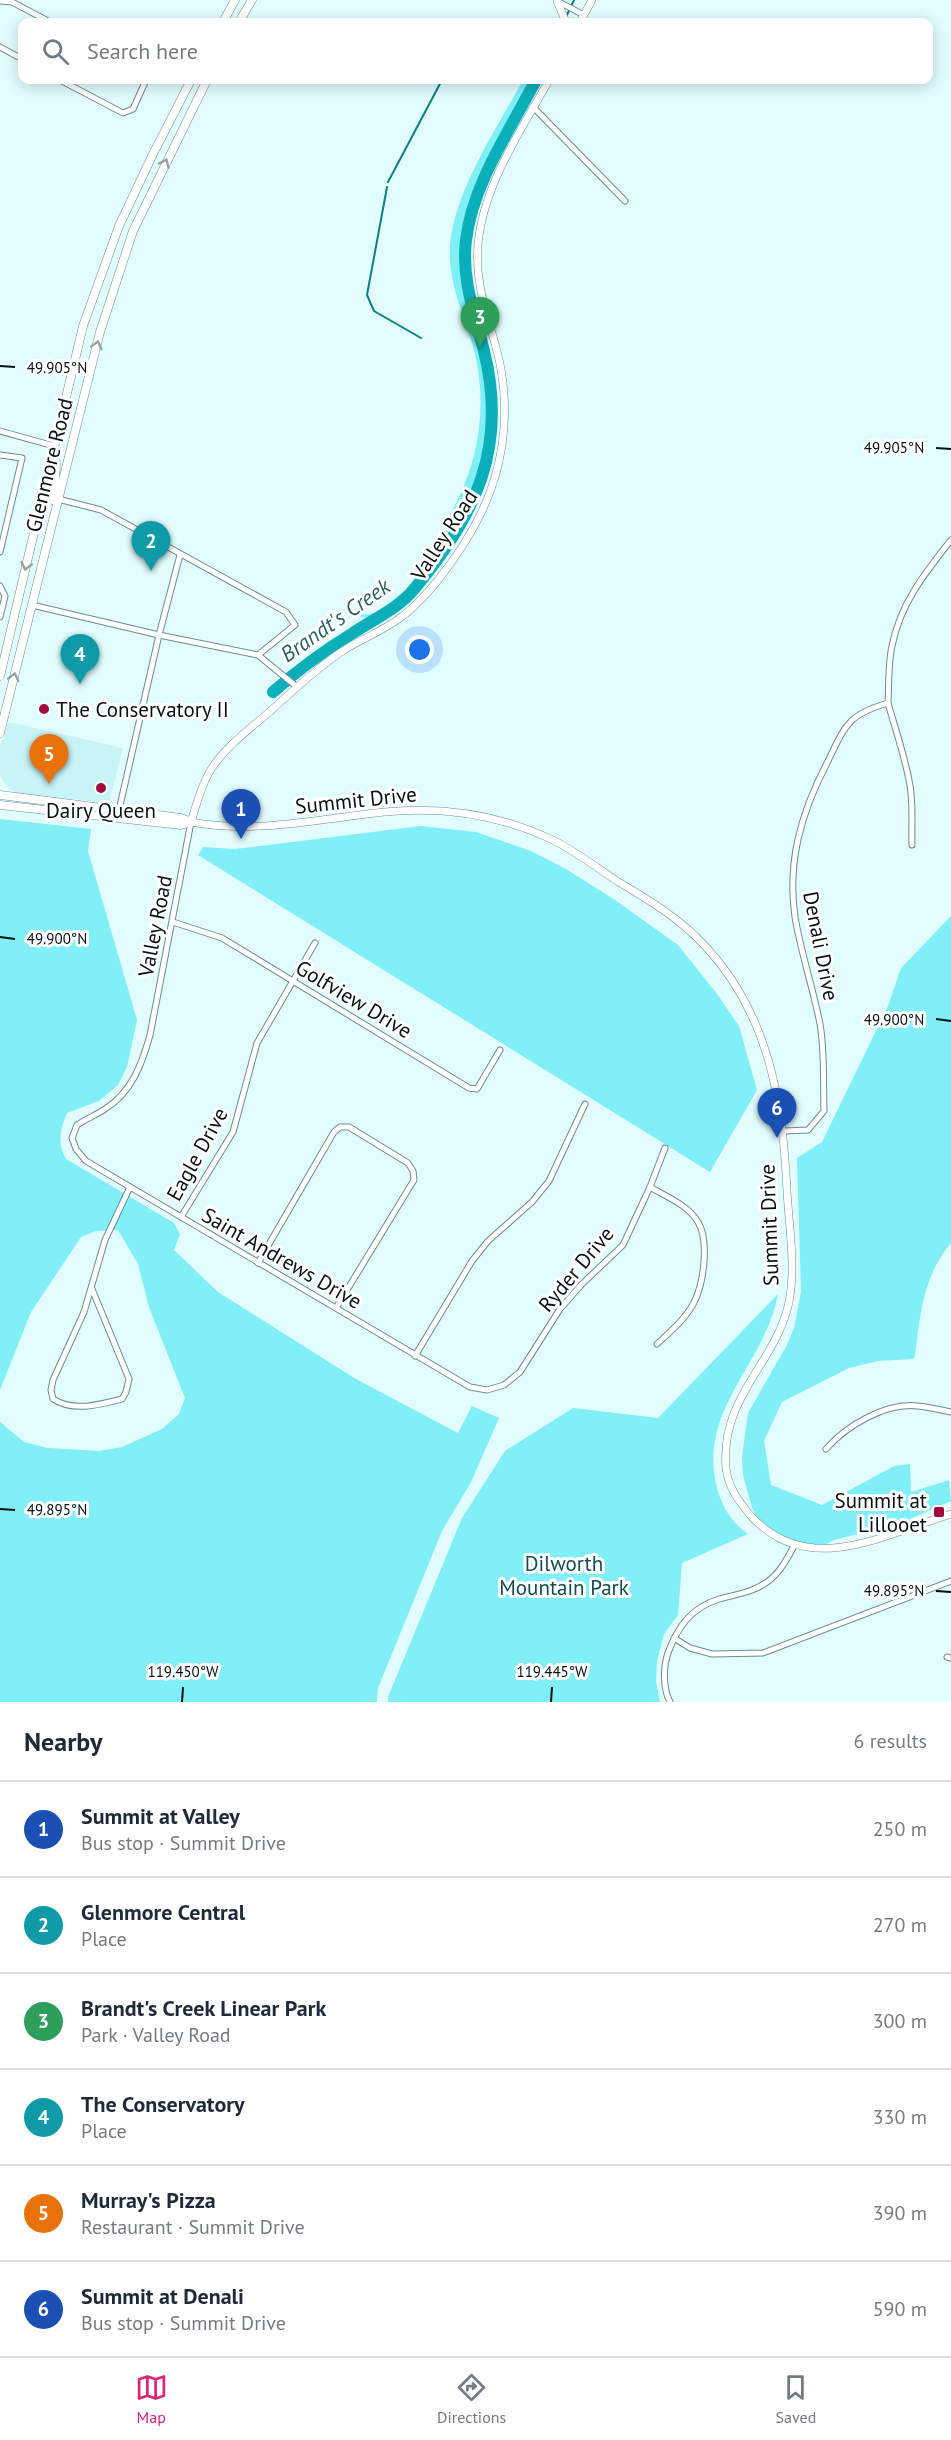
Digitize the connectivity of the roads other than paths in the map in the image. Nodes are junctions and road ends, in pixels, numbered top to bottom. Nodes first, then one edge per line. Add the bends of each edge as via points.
1 (235, 0) edge
2 (252, 0) edge
3 (557, 0) edge
4 (592, 0) edge
5 (0, 1) edge
6 (584, 15) junction
7 (42, 18) edge
8 (225, 18) edge
9 (241, 18) edge
10 (564, 18) edge
11 (582, 18) edge
12 (0, 46) edge
13 (18, 57) edge
14 (68, 84) edge
15 (144, 84) edge
16 (189, 84) edge
17 (205, 84) edge
18 (547, 84) edge
19 (534, 108) junction
20 (625, 201) dead end
21 (0, 431) edge
22 (54, 446) junction
23 (0, 455) edge
24 (58, 499) junction
25 (52, 524) junction
26 (951, 540) edge
27 (0, 552) edge
28 (180, 555) junction
29 (0, 586) edge
30 (32, 605) junction
31 (0, 617) edge
32 (159, 635) junction
33 (258, 655) junction
34 (0, 676) edge
35 (297, 687) junction
36 (888, 703) junction
37 (0, 734) edge
38 (0, 789) edge
39 (0, 795) edge
40 (13, 796) junction
41 (0, 806) edge
42 (119, 810) junction
43 (191, 822) junction
44 (912, 845) dead end
45 (173, 922) junction
46 (315, 943) dead end
47 (293, 982) junction
48 (500, 1050) dead end
49 (585, 1104) dead end
50 (784, 1131) junction
51 (72, 1138) joint
52 (665, 1148) dead end
53 (130, 1187) junction
54 (650, 1187) junction
55 (181, 1217) junction
56 (258, 1263) junction
57 (92, 1289) junction
58 (336, 1308) junction
59 (657, 1344) dead end
60 (415, 1356) junction
61 (487, 1390) joint
62 (951, 1412) edge
63 (826, 1449) dead end
64 (951, 1514) edge
65 (794, 1546) junction
66 (951, 1581) edge
67 (674, 1638) junction
68 (670, 1702) edge

1 - 8 main road
2 - 9 main road
3 - 6 street
3 - 10 street
4 - 6 street
5 - 7 street via 12,2
6 - 11 street
12 - 13 street
14 - 15 street via 123,113 133,109
16 - 22 main road, Glenmore Road via 129,206 100,277 83,326
24 -> 17 main road, Glenmore Road via 100,332 133,231
18 - 19 street, Valley Road
19 - 20 street
19 - 35 street, Valley Road via 491,188 478,246 481,299 501,369 505,423 489,497 430,590 401,618 342,651
21 - 22 street
22 - 25 main road
22 -> 34 main road, Glenmore Road
23 - 27 street via 22,458
24 - 25 main road, Glenmore Road
24 - 28 street via 101,510
25 - 30 main road, Glenmore Road
26 - 36 street via 901,612 891,648
28 - 32 street
28 - 33 street via 286,612 295,625
29 - 31 street via 5,596
30 - 32 street
37 -> 30 main road, Glenmore Road
32 - 33 street
32 - 42 street
33 - 35 street
35 - 43 street, Valley Road via 209,772
36 - 44 street via 909,779
36 - 50 street, Denali Drive via 864,710 847,723 800,825 792,876 795,918 820,1026 824,1111 808,1130
38 - 40 main road
39 - 40 main road, Summit Drive
40 - 42 main road, Summit Drive
41 - 43 main road, Summit Drive via 181,825
42 - 43 main road, Summit Drive
43 - 45 street, Valley Road
43 - 50 street, Summit Drive via 240,828 282,826 426,810 467,813 513,823 555,841 666,911 706,947 733,983 759,1030 776,1083
45 - 47 street, Golfview Drive via 222,938
45 - 51 street, Valley Road via 141,1065 129,1088 107,1108 77,1125
46 - 47 street, Eagle Drive
47 - 48 street, Golfview Drive via 469,1088 477,1089
47 - 55 street, Eagle Drive via 257,1043 233,1132
49 - 60 street via 549,1181 472,1261
50 - 65 street, Summit Drive via 791,1267 789,1302 779,1330 736,1408 726,1436 726,1460 737,1500 763,1528
51 - 53 street, Saint Andrews Drive via 86,1161
52 - 54 street, Ryder Drive
53 - 55 street, Saint Andrews Drive
53 - 57 street via 105,1240
54 - 59 street via 690,1212 705,1237 696,1298
54 - 61 street, Ryder Drive via 623,1245 560,1309 520,1372 504,1385
55 - 56 street, Saint Andrews Drive
56 - 58 street, Saint Andrews Drive
56 - 58 street via 334,1132 349,1127 408,1163 414,1180
57 - 57 street via 53,1380 53,1399 63,1405 93,1406 122,1399 126,1392 129,1379
58 - 60 street, Saint Andrews Drive
60 - 61 street, Saint Andrews Drive via 470,1387
62 - 63 street via 916,1405 883,1410 840,1433
64 - 65 street, Summit Drive via 866,1543 826,1548
65 - 67 street via 784,1565 768,1582 690,1613
66 - 67 street via 763,1653 712,1654 690,1648
67 - 68 street via 665,1661 666,1694

